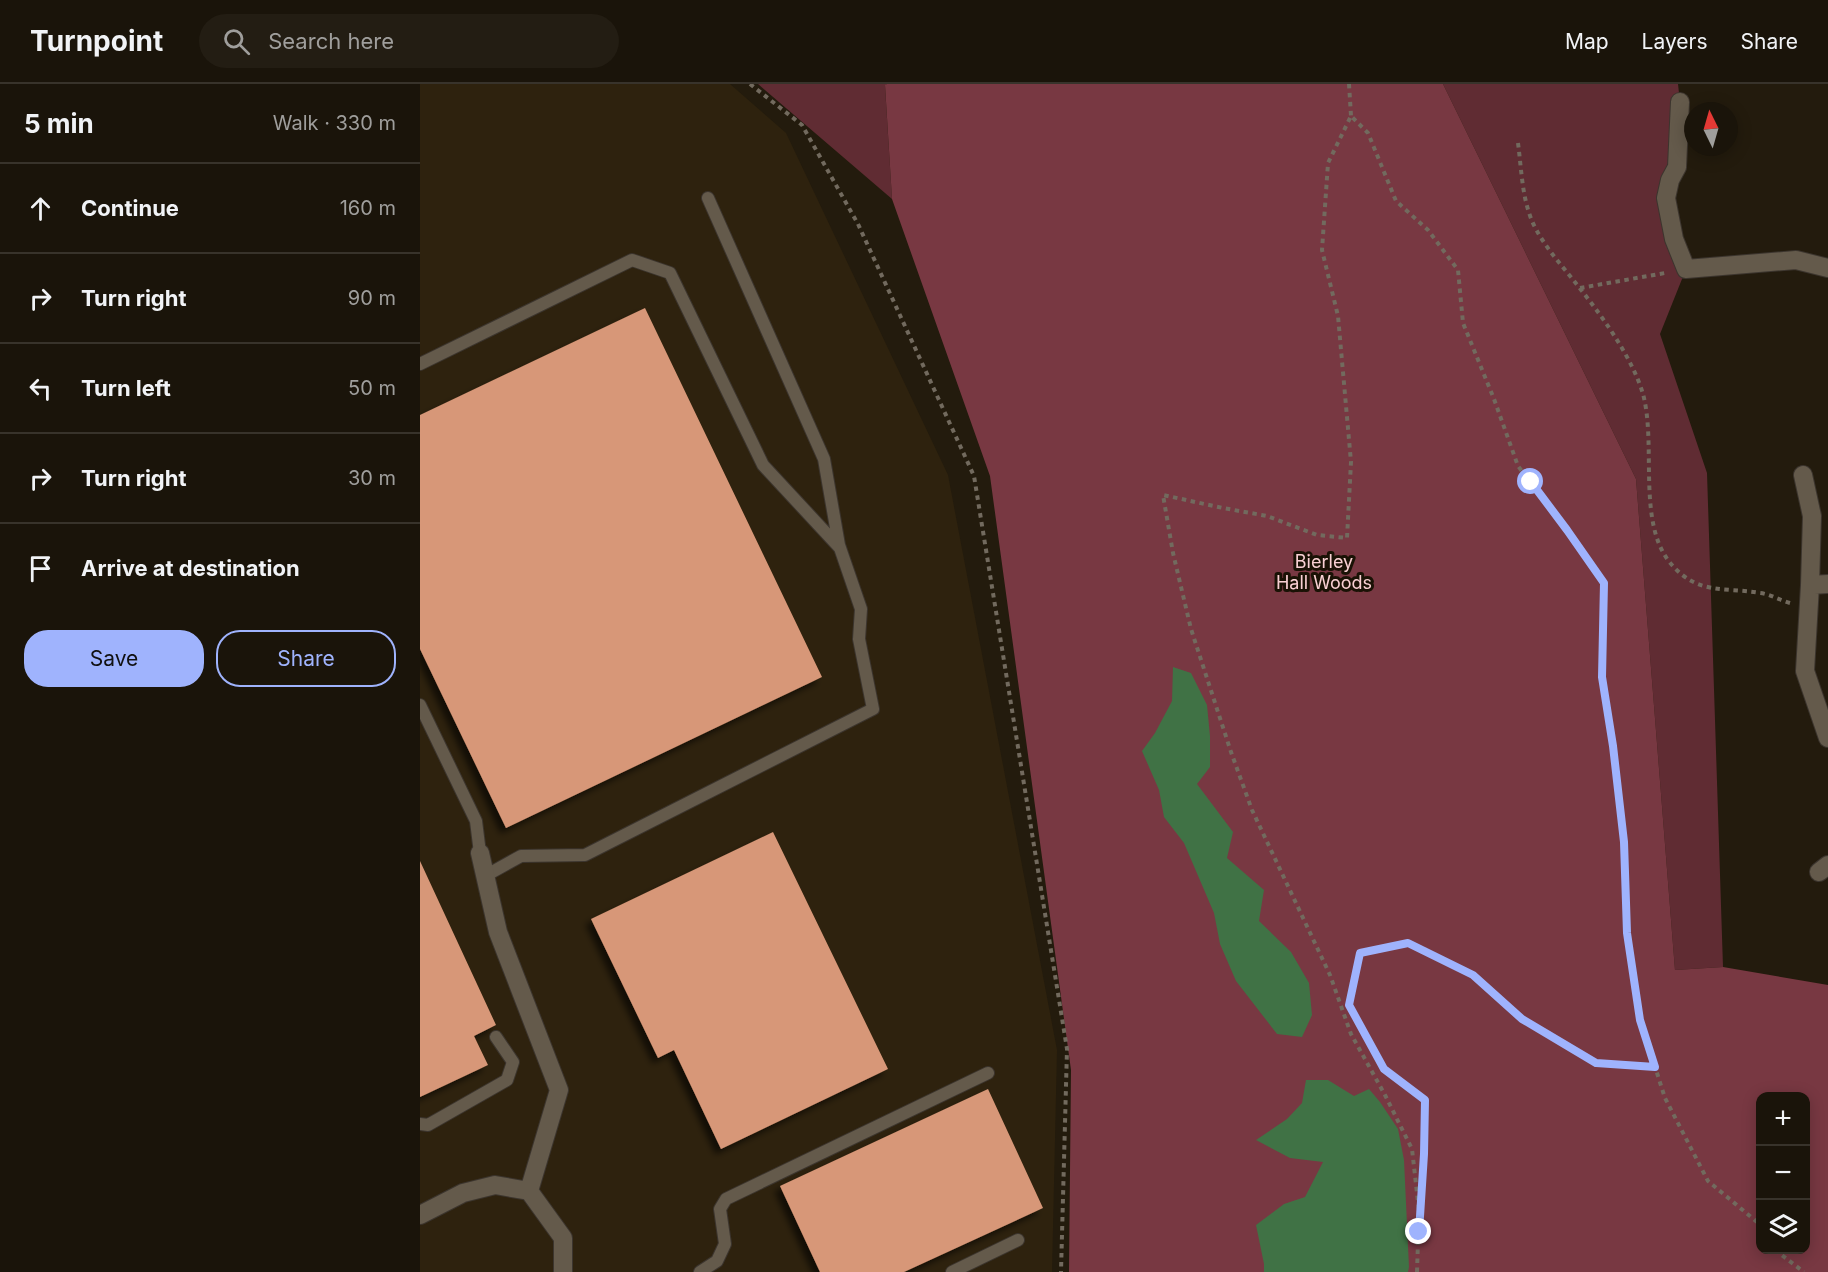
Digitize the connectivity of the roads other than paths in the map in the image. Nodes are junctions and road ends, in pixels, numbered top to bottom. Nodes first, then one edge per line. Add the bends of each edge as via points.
1 (1680, 102) dead end
2 (708, 198) dead end
3 (1828, 268) edge
4 (420, 364) edge
5 (1803, 475) dead end
6 (841, 549) junction
7 (1828, 584) edge
8 (1809, 585) junction
9 (420, 705) edge
10 (1828, 738) edge
11 (480, 854) joint
12 (485, 876) junction
13 (496, 1037) dead end
14 (988, 1073) dead end
15 (420, 1124) edge
16 (529, 1191) junction
17 (420, 1215) edge
18 (1018, 1240) dead end
19 (563, 1272) edge
20 (700, 1272) edge
21 (952, 1272) edge

1 - 3 street via 1677,167 1666,198 1674,239 1686,269 1796,260
2 - 6 lane via 825,459
4 - 6 lane via 632,260 670,273 764,465
5 - 8 street via 1812,516
6 - 12 lane via 861,609 859,639 873,709 585,855 521,856
7 - 8 street
8 - 10 street via 1805,671
9 - 11 lane via 476,821
11 - 12 street
12 - 16 street via 498,932 559,1090
13 - 15 lane via 513,1062 507,1080 428,1125
14 - 20 lane via 726,1199 720,1209 725,1244 717,1261
16 - 17 street via 495,1185 463,1193
16 - 19 street via 563,1238
18 - 21 lane

